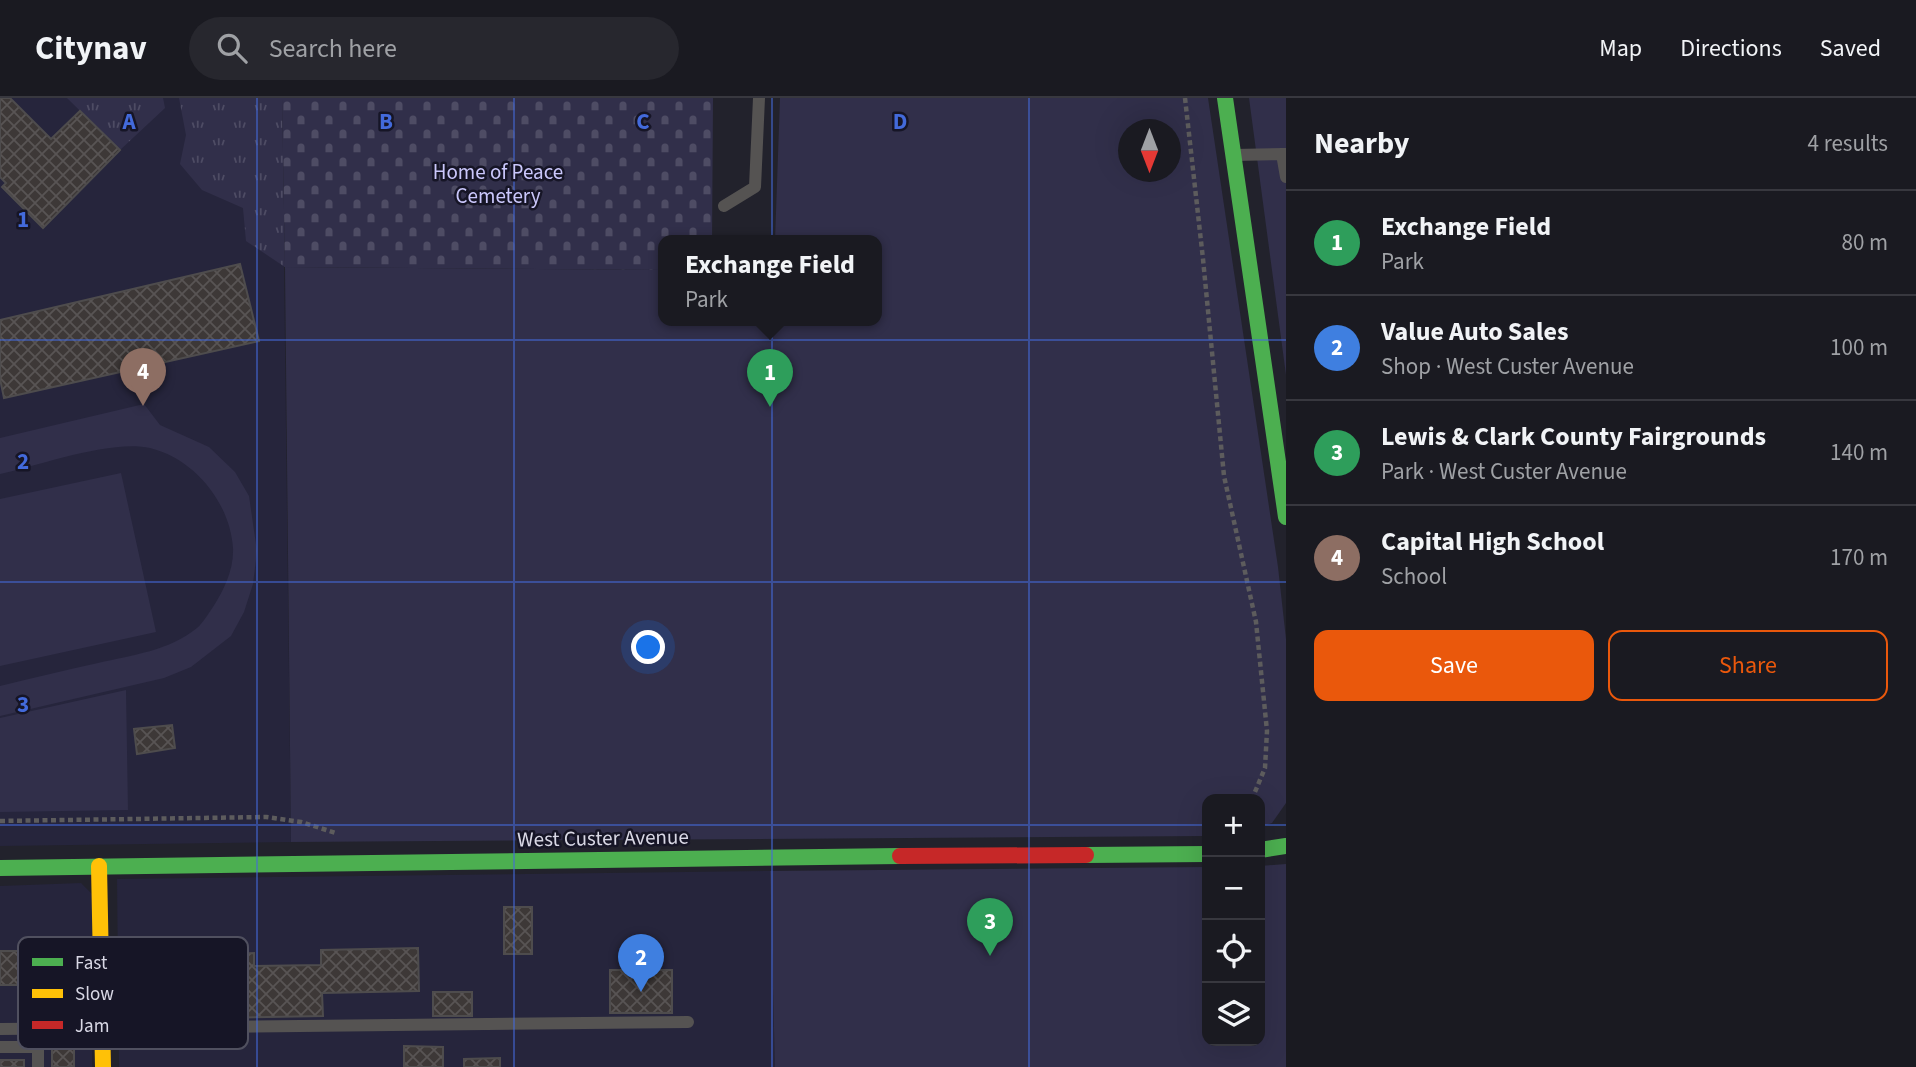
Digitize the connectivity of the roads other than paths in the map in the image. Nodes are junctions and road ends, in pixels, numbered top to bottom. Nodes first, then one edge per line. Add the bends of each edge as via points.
1 (759, 98) edge
2 (1225, 98) edge
3 (1284, 154) edge
4 (1234, 155) junction
5 (1286, 177) edge
6 (724, 206) dead end
7 (1286, 517) edge
8 (1286, 846) edge
9 (1265, 849) edge
10 (1202, 854) edge
11 (99, 866) junction
12 (0, 868) edge
13 (101, 937) edge
14 (688, 1022) dead end
15 (248, 1026) edge
16 (0, 1029) edge
17 (18, 1029) edge
18 (0, 1047) edge
19 (18, 1047) edge
20 (38, 1049) edge
21 (103, 1049) edge
22 (38, 1067) edge
23 (103, 1067) edge

1 - 6 lane via 755,187
2 - 4 main road
3 - 4 lane
3 - 5 lane
4 - 7 main road
8 - 9 main road
10 - 11 main road, West Custer Avenue
11 - 12 main road, West Custer Avenue
11 - 13 main road
14 - 15 lane
16 - 17 lane
18 - 19 lane
20 - 22 lane
21 - 23 main road

